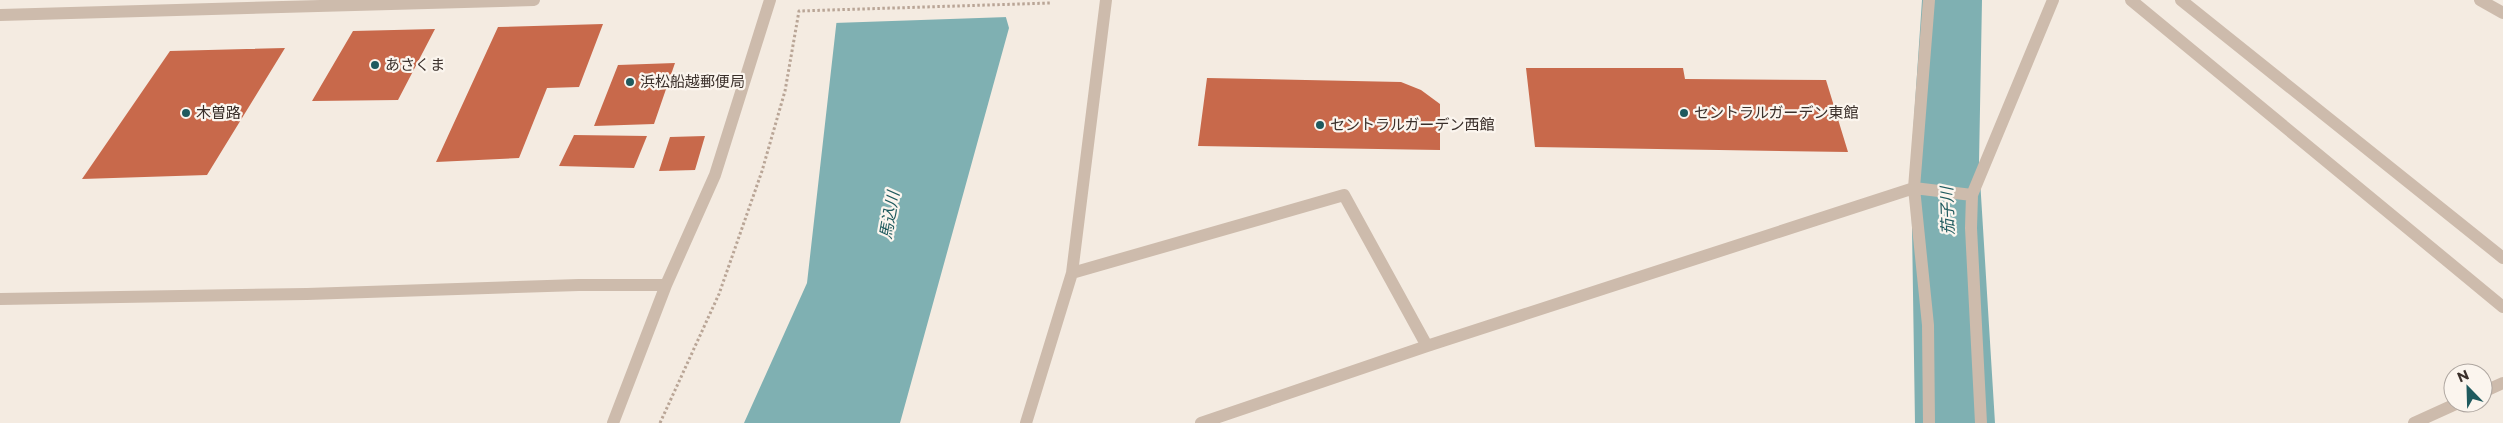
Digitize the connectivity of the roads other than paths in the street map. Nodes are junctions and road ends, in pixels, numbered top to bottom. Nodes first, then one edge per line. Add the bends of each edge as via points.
1 (534, 0) edge
2 (770, 0) edge
3 (1106, 0) edge
4 (1929, 0) edge
5 (2053, 0) edge
6 (2131, 0) edge
7 (2181, 0) edge
8 (2480, 0) edge
9 (2503, 13) edge
10 (0, 15) edge
11 (1914, 188) junction
12 (1972, 195) junction
13 (2503, 258) edge
14 (1072, 273) junction
15 (666, 285) junction
16 (0, 299) edge
17 (2503, 307) edge
18 (1427, 346) junction
19 (2443, 410) edge
20 (613, 423) edge
21 (1026, 423) edge
22 (1201, 423) edge
23 (1929, 423) edge
24 (1981, 423) edge
25 (2414, 423) edge

1 - 10 street
2 - 15 street via 715,175
3 - 14 street
4 - 11 street
5 - 12 street
6 - 17 street
7 - 13 street
8 - 9 street
11 - 12 street
11 - 18 street
11 - 23 street via 1928,325
12 - 24 street
14 - 18 street via 1344,195
14 - 21 street
15 - 16 street
15 - 20 street
18 - 22 street
19 - 25 street

